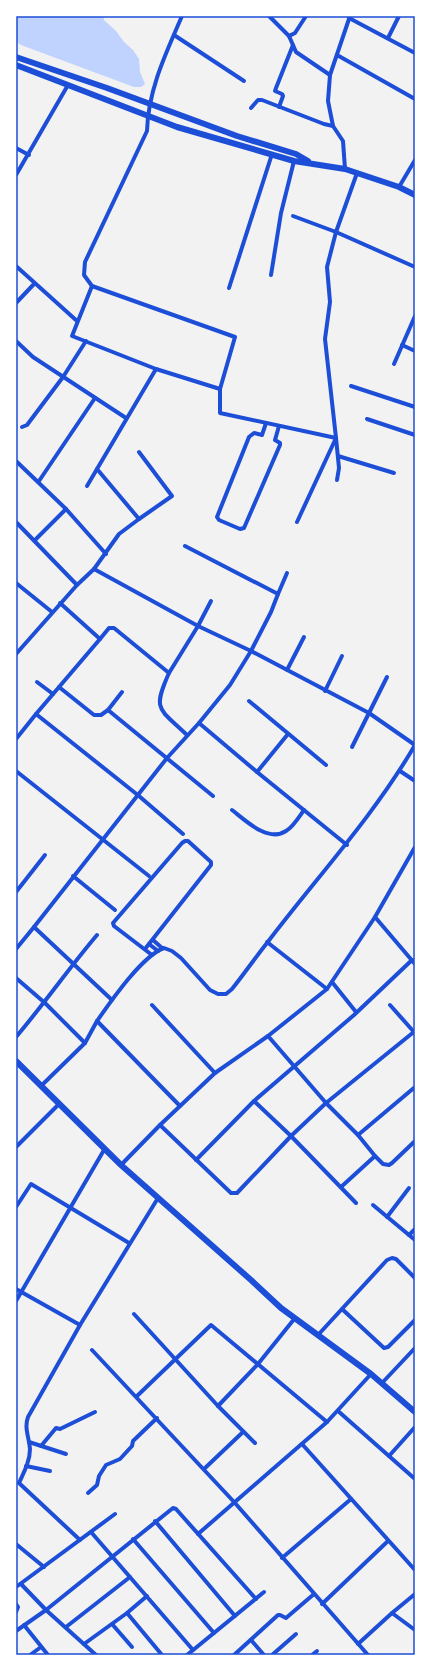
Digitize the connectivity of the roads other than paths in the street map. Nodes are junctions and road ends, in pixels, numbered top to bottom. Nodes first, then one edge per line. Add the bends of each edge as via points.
1 (182, 16) edge
2 (269, 16) edge
3 (306, 16) edge
4 (399, 16) edge
5 (350, 17) edge
6 (174, 35) junction
7 (289, 36) junction
8 (388, 38) junction
9 (293, 46) junction
10 (415, 53) edge
11 (337, 55) junction
12 (16, 57) edge
13 (16, 65) edge
14 (330, 75) junction
15 (244, 81) dead end
16 (68, 85) junction
17 (107, 88) junction
18 (104, 98) junction
19 (415, 99) edge
20 (149, 104) junction
21 (279, 107) junction
22 (250, 108) dead end
23 (148, 115) junction
24 (333, 126) junction
25 (16, 148) edge
26 (272, 154) junction
27 (29, 155) junction
28 (415, 160) edge
29 (294, 161) junction
30 (310, 163) junction
31 (345, 169) junction
32 (358, 173) junction
33 (16, 175) edge
34 (399, 187) junction
35 (415, 195) edge
36 (293, 216) dead end
37 (336, 232) junction
38 (16, 266) edge
39 (415, 266) edge
40 (271, 275) dead end
41 (34, 284) junction
42 (92, 286) junction
43 (229, 288) dead end
44 (16, 303) edge
45 (415, 316) edge
46 (77, 321) junction
47 (16, 341) edge
48 (86, 341) junction
49 (402, 345) junction
50 (415, 351) edge
51 (394, 364) dead end
52 (156, 369) junction
53 (63, 377) junction
54 (351, 386) dead end
55 (220, 389) junction
56 (95, 398) junction
57 (415, 407) edge
58 (126, 418) junction
59 (367, 419) dead end
60 (266, 423) junction
61 (279, 426) junction
62 (22, 427) dead end
63 (415, 435) edge
64 (336, 438) junction
65 (140, 452) dead end
66 (338, 456) junction
67 (16, 461) edge
68 (97, 469) junction
69 (394, 472) dead end
70 (337, 480) dead end
71 (39, 481) junction
72 (87, 486) dead end
73 (66, 509) junction
74 (139, 518) junction
75 (16, 522) edge
76 (297, 522) dead end
77 (35, 540) junction
78 (185, 546) dead end
79 (106, 554) junction
80 (94, 569) junction
81 (287, 573) dead end
82 (16, 583) edge
83 (77, 584) junction
84 (278, 594) junction
85 (210, 601) dead end
86 (60, 603) junction
87 (52, 612) junction
88 (198, 626) junction
89 (304, 637) dead end
90 (100, 639) junction
91 (16, 646) edge
92 (20, 649) junction
93 (251, 651) junction
94 (16, 654) edge
95 (342, 656) dead end
96 (287, 670) junction
97 (170, 673) junction
98 (387, 677) dead end
99 (37, 682) dead end
100 (59, 687) junction
101 (325, 691) junction
102 (122, 692) dead end
103 (53, 694) junction
104 (249, 701) dead end
105 (108, 710) junction
106 (369, 713) junction
107 (36, 714) junction
108 (199, 723) junction
109 (288, 734) junction
110 (187, 735) junction
111 (16, 739) edge
112 (415, 745) edge
113 (352, 748) dead end
114 (167, 758) junction
115 (326, 765) dead end
116 (16, 771) edge
117 (400, 771) junction
118 (257, 772) junction
119 (415, 781) edge
120 (139, 796) junction
121 (213, 796) dead end
122 (232, 810) dead end
123 (304, 810) junction
124 (183, 834) dead end
125 (103, 839) junction
126 (347, 844) junction
127 (415, 847) edge
128 (45, 855) dead end
129 (73, 876) junction
130 (149, 876) dead end
131 (16, 892) edge
132 (114, 910) dead end
133 (375, 918) junction
134 (34, 927) junction
135 (97, 935) dead end
136 (153, 940) junction
137 (267, 942) junction
138 (149, 944) junction
139 (162, 948) junction
140 (16, 949) edge
141 (145, 949) junction
142 (158, 951) junction
143 (152, 955) junction
144 (412, 960) junction
145 (73, 963) junction
146 (415, 964) edge
147 (16, 978) edge
148 (332, 982) junction
149 (327, 989) junction
150 (112, 1000) junction
151 (45, 1003) junction
152 (152, 1005) dead end
153 (390, 1006) dead end
154 (356, 1012) junction
155 (97, 1021) junction
156 (415, 1032) edge
157 (268, 1036) junction
158 (16, 1037) edge
159 (85, 1043) junction
160 (16, 1061) edge
161 (294, 1066) junction
162 (215, 1073) junction
163 (40, 1086) junction
164 (415, 1087) edge
165 (254, 1101) junction
166 (326, 1103) junction
167 (59, 1104) junction
168 (180, 1106) junction
169 (160, 1125) junction
170 (358, 1135) junction
171 (291, 1136) junction
172 (415, 1141) edge
173 (16, 1147) edge
174 (104, 1150) junction
175 (375, 1156) junction
176 (196, 1160) junction
177 (121, 1166) junction
178 (341, 1187) junction
179 (409, 1188) dead end
180 (158, 1198) junction
181 (356, 1203) dead end
182 (373, 1205) dead end
183 (16, 1207) edge
184 (70, 1208) junction
185 (387, 1217) junction
186 (415, 1229) edge
187 (409, 1235) junction
188 (415, 1240) edge
189 (129, 1243) junction
190 (415, 1278) edge
191 (16, 1288) edge
192 (21, 1291) junction
193 (16, 1301) edge
194 (342, 1309) junction
195 (134, 1314) dead end
196 (295, 1318) junction
197 (415, 1320) edge
198 (80, 1325) junction
199 (318, 1335) junction
200 (415, 1348) edge
201 (92, 1350) dead end
202 (175, 1360) junction
203 (258, 1364) junction
204 (371, 1374) junction
205 (382, 1383) junction
206 (137, 1396) junction
207 (218, 1406) junction
208 (338, 1411) junction
209 (95, 1412) dead end
210 (415, 1412) edge
211 (157, 1418) junction
212 (327, 1422) junction
213 (415, 1427) edge
214 (243, 1432) junction
215 (29, 1442) junction
216 (255, 1443) dead end
217 (302, 1444) junction
218 (41, 1446) junction
219 (66, 1454) dead end
220 (389, 1456) junction
221 (26, 1466) junction
222 (204, 1469) junction
223 (50, 1471) dead end
224 (415, 1479) edge
225 (18, 1482) edge
226 (88, 1493) dead end
227 (351, 1499) junction
228 (235, 1503) junction
229 (115, 1514) dead end
230 (155, 1521) junction
231 (91, 1532) junction
232 (198, 1534) junction
233 (133, 1539) junction
234 (80, 1540) junction
235 (388, 1541) junction
236 (16, 1544) edge
237 (112, 1556) junction
238 (282, 1558) junction
239 (44, 1567) junction
240 (415, 1570) edge
241 (130, 1577) junction
242 (21, 1584) junction
243 (16, 1587) edge
244 (264, 1592) dead end
245 (314, 1594) junction
246 (415, 1594) edge
247 (147, 1596) junction
248 (256, 1599) junction
249 (16, 1604) edge
250 (322, 1604) junction
251 (46, 1610) junction
252 (16, 1612) edge
253 (127, 1613) junction
254 (392, 1613) junction
255 (235, 1616) junction
256 (112, 1624) junction
257 (24, 1625) junction
258 (66, 1627) junction
259 (415, 1630) edge
260 (16, 1631) edge
261 (214, 1633) junction
262 (296, 1634) dead end
263 (251, 1640) junction
264 (84, 1644) junction
265 (358, 1644) junction
266 (41, 1647) junction
267 (132, 1647) dead end
268 (194, 1650) junction
269 (317, 1651) dead end
270 (30, 1655) edge
271 (48, 1655) edge
272 (96, 1655) edge
273 (162, 1655) edge
274 (187, 1655) edge
275 (234, 1655) edge
276 (264, 1655) edge
277 (272, 1655) edge
278 (312, 1655) edge
279 (368, 1655) edge

1 - 6 street
2 - 7 street
3 - 7 street via 295,33
4 - 8 street
5 - 8 street
5 - 11 street
6 - 15 street
6 - 20 street
7 - 9 street
8 - 10 street
9 - 14 street via 296,52
9 - 21 street via 275,92 283,96
11 - 14 street
11 - 19 street
12 - 17 main road
13 - 16 main road
14 - 24 street via 328,101
16 - 18 main road
16 - 27 street
17 - 18 main road
17 - 20 main road
18 - 23 main road
20 - 23 street
20 - 30 main road via 296,154
21 - 22 street via 258,100
21 - 24 street
23 - 26 main road via 178,127
23 - 42 street via 147,131 85,262 84,275
24 - 31 street via 343,141
25 - 27 street
26 - 29 main road
26 - 43 street
27 - 33 street
28 - 34 street
29 - 30 main road
29 - 40 street via 281,213
30 - 31 main road
31 - 32 main road
32 - 34 main road
32 - 37 street
34 - 35 main road
36 - 37 street
37 - 39 street
37 - 64 street via 328,267 330,302 325,339
38 - 41 street
41 - 44 street
41 - 46 street
42 - 46 street
42 - 55 street via 235,337
45 - 49 street
46 - 48 street via 72,336
47 - 53 street via 33,357
48 - 52 street
48 - 53 street
49 - 50 street
49 - 51 street
52 - 55 street
52 - 58 street
53 - 56 street
53 - 62 street via 27,425
54 - 57 street
55 - 60 street via 220,413
56 - 58 street
56 - 71 street
58 - 68 street
59 - 63 street
60 - 61 street
60 - 61 street via 262,435 254,433 249,437 217,517 240,529 244,528 280,445 275,440
61 - 64 street
64 - 66 street
64 - 76 street
65 - 74 street via 172,496
66 - 69 street
66 - 70 street
67 - 71 street
68 - 72 street
68 - 74 street
71 - 73 street
73 - 77 street
73 - 79 street
74 - 79 street via 119,534
75 - 77 street
77 - 83 street
78 - 84 street
79 - 80 street
80 - 83 street
80 - 88 street
81 - 84 street
82 - 87 street
83 - 86 street
84 - 93 street
85 - 88 street
86 - 87 street
86 - 90 street
87 - 92 street
88 - 93 street
88 - 97 street
89 - 96 street
90 - 97 street via 109,628 114,628
90 - 100 street
91 - 92 street
92 - 94 street
93 - 96 street
93 - 108 street via 230,685
95 - 101 street
96 - 101 street
97 - 110 street via 160,693 161,710
98 - 106 street
99 - 103 street
100 - 103 street
100 - 105 street via 94,715 101,716
101 - 106 street
102 - 105 street
103 - 107 street
104 - 109 street
105 - 114 street
106 - 112 street
106 - 113 street
107 - 111 street
107 - 120 street
108 - 110 street
108 - 118 street
109 - 115 street
109 - 118 street
110 - 114 street
112 - 117 street
114 - 120 street
114 - 121 street
116 - 125 street
117 - 119 street
117 - 126 street
118 - 123 street
120 - 124 street
120 - 125 street
122 - 123 street via 259,830 279,835 287,831
123 - 126 street
125 - 129 street
125 - 130 street
126 - 137 street
127 - 133 street
128 - 131 street
129 - 132 street
129 - 134 street
133 - 144 street
133 - 148 street
134 - 140 street
134 - 145 street
135 - 145 street
136 - 138 street
136 - 139 street
136 - 141 street via 211,865 211,862 188,841 182,843 113,924
137 - 139 street via 226,994 210,990 181,958 172,951
137 - 149 street
138 - 141 street
138 - 142 street
139 - 142 street
141 - 143 street
142 - 143 street
143 - 150 street
144 - 146 street
144 - 154 street
145 - 150 street
145 - 151 street
147 - 151 street
148 - 149 street
148 - 154 street
149 - 157 street
150 - 155 street
151 - 158 street
151 - 159 street
152 - 162 street
153 - 156 street
154 - 161 street
155 - 159 street
155 - 168 street
156 - 166 street
157 - 161 street
157 - 162 street
159 - 163 street
160 - 163 main road
161 - 165 street
161 - 166 street
162 - 168 street
163 - 167 main road
164 - 170 street
165 - 171 street
165 - 176 street
166 - 170 street
166 - 171 street
167 - 173 street
167 - 174 main road
168 - 169 street
169 - 176 street
169 - 177 street
170 - 175 street
171 - 176 street via 240,1191 234,1194
171 - 178 street
172 - 175 street via 389,1165 383,1164
174 - 177 main road
174 - 184 street
175 - 178 street
177 - 180 main road
178 - 181 street
179 - 185 street
180 - 189 street
180 - 196 main road via 269,1298
182 - 185 street
183 - 184 street via 31,1184
184 - 189 street
184 - 192 street
185 - 187 street
186 - 187 street
187 - 188 street
189 - 198 street
190 - 194 street via 396,1259 387,1260
191 - 192 street
192 - 193 street
192 - 198 street
194 - 197 street via 384,1348
194 - 199 street
195 - 202 street
196 - 199 main road
196 - 203 street
198 - 215 street via 28,1417 25,1425
199 - 204 main road
200 - 205 street
201 - 206 street
202 - 203 street via 211,1325
202 - 206 street
202 - 207 street
203 - 207 street
203 - 212 street
204 - 205 main road
204 - 208 street
205 - 210 main road
206 - 211 street
207 - 214 street
208 - 212 street
208 - 220 street
209 - 218 street via 60,1429 56,1428
211 - 222 street
211 - 226 street via 133,1441 132,1446 120,1459 106,1465 97,1484
212 - 217 street
213 - 220 street
214 - 216 street
214 - 222 street
215 - 218 street
215 - 221 street
217 - 227 street
217 - 228 street
218 - 219 street
220 - 224 street
221 - 223 street
221 - 225 street
222 - 228 street
225 - 234 street
227 - 235 street
227 - 238 street
228 - 232 street
228 - 238 street
229 - 231 street
230 - 232 street via 174,1508
230 - 233 street
230 - 255 street
231 - 234 street
231 - 237 street
232 - 248 street
233 - 237 street
233 - 261 street
234 - 239 street
235 - 240 street
235 - 250 street
236 - 239 street
237 - 241 street
237 - 251 street
238 - 245 street
239 - 242 street
241 - 247 street
241 - 258 street
242 - 243 street
242 - 251 street
244 - 248 street
245 - 250 street
245 - 263 street via 286,1618 278,1615
246 - 254 street
247 - 253 street
247 - 268 street
248 - 255 street
249 - 252 street
250 - 265 street
251 - 257 street
251 - 258 street
253 - 256 street
253 - 273 street
254 - 259 street
254 - 265 street
255 - 261 street
256 - 264 street
256 - 267 street
257 - 260 street
257 - 266 street
258 - 264 street
261 - 268 street
262 - 277 street
263 - 275 street
263 - 276 street
264 - 272 street
265 - 279 street
266 - 270 street
266 - 271 street
268 - 274 street
269 - 278 street

